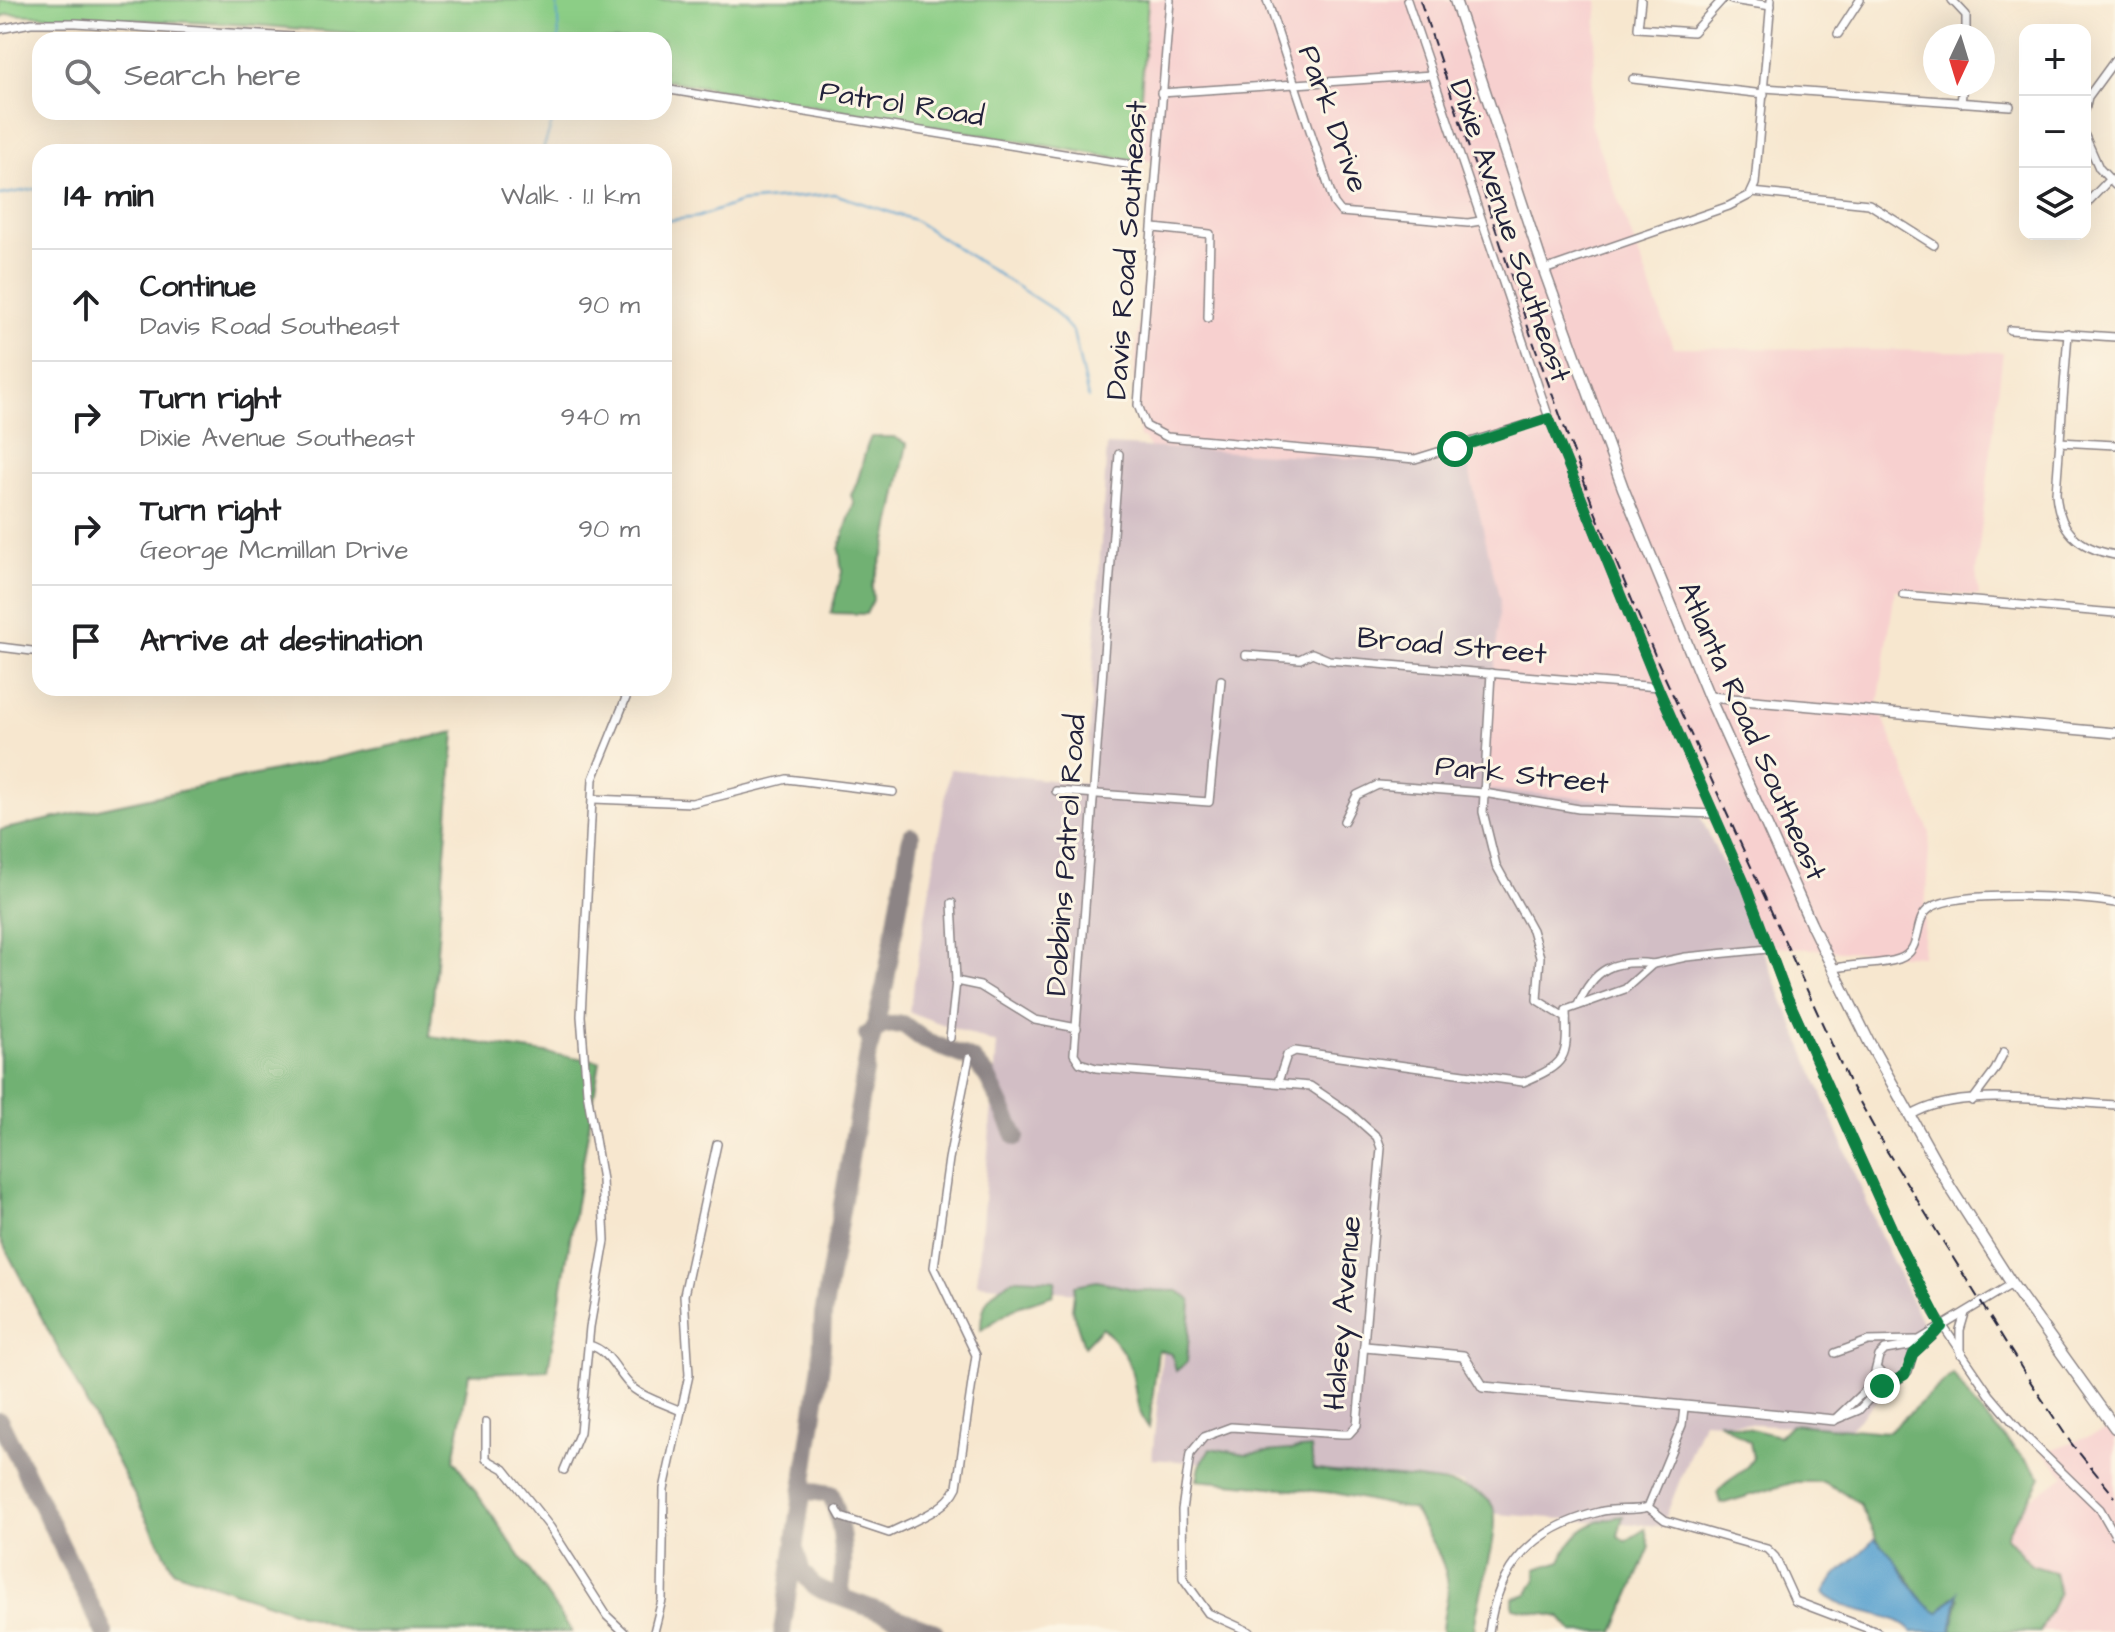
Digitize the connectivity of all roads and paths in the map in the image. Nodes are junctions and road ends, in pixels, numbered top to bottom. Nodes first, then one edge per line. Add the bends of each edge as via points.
1 (1170, 0) edge
2 (1267, 0) edge
3 (1407, 0) edge
4 (1455, 0) edge
5 (1641, 0) edge
6 (1722, 0) edge
7 (1732, 0) edge
8 (1860, 0) edge
9 (1952, 0) edge
10 (1771, 3) edge
11 (1966, 24) edge
12 (0, 29) edge
13 (215, 32) edge
14 (1838, 34) dead end
15 (2115, 60) edge
16 (1432, 75) junction
17 (1633, 79) dead end
18 (1293, 85) junction
19 (672, 90) edge
20 (1764, 91) junction
21 (1161, 93) junction
22 (1962, 96) edge
23 (2089, 96) edge
24 (1961, 103) junction
25 (2010, 106) dead end
26 (2091, 150) edge
27 (1132, 165) dead end
28 (2112, 182) edge
29 (1752, 192) junction
30 (2091, 200) edge
31 (1480, 221) junction
32 (1154, 228) junction
33 (1934, 245) dead end
34 (1544, 270) junction
35 (1208, 318) dead end
36 (2010, 330) dead end
37 (2068, 333) junction
38 (2115, 337) edge
39 (1549, 418) junction
40 (2059, 442) junction
41 (2115, 445) edge
42 (1119, 454) dead end
43 (2115, 555) edge
44 (1903, 595) dead end
45 (2115, 613) edge
46 (0, 647) edge
47 (32, 651) edge
48 (1246, 655) dead end
49 (1491, 673) junction
50 (1221, 680) dead end
51 (1658, 687) junction
52 (626, 696) edge
53 (1709, 697) junction
54 (2115, 733) edge
55 (1056, 791) dead end
56 (893, 792) dead end
57 (1484, 793) junction
58 (1095, 796) junction
59 (593, 799) junction
60 (1715, 814) junction
61 (1344, 821) dead end
62 (952, 903) dead end
63 (2115, 903) edge
64 (1768, 949) junction
65 (1653, 964) junction
66 (1832, 969) junction
67 (956, 981) junction
68 (1578, 1005) junction
69 (1566, 1018) junction
70 (1077, 1028) junction
71 (950, 1038) dead end
72 (2004, 1052) dead end
73 (1074, 1054) joint
74 (969, 1058) dead end
75 (1278, 1082) junction
76 (1972, 1101) junction
77 (2115, 1105) edge
78 (1910, 1116) junction
79 (717, 1144) dead end
80 (2012, 1284) junction
81 (1965, 1313) junction
82 (1942, 1327) junction
83 (1916, 1340) junction
84 (589, 1345) junction
85 (1365, 1347) junction
86 (1899, 1349) junction
87 (1835, 1353) dead end
88 (1960, 1354) junction
89 (1909, 1363) junction
90 (1878, 1370) junction
91 (1887, 1379) junction
92 (1684, 1408) junction
93 (681, 1411) junction
94 (1834, 1420) junction
95 (486, 1422) dead end
96 (2115, 1428) edge
97 (564, 1470) dead end
98 (1648, 1507) junction
99 (837, 1510) dead end
100 (2115, 1535) edge
101 (624, 1632) edge
102 (654, 1632) edge
103 (1250, 1632) edge
104 (1489, 1632) edge
105 (1877, 1632) edge

1 - 21 street, Davis Road Southeast
2 - 18 street, Park Drive
3 - 16 street, Dixie Avenue Southeast
4 - 34 main road, Atlanta Road Southeast
5 - 6 street via 1638,28 1678,33 1693,32
7 - 10 street
8 - 14 street
9 - 11 street via 1966,15
10 - 20 street
12 - 13 street via 76,23
15 - 23 street
16 - 18 street
16 - 31 street, Dixie Avenue Southeast
17 - 20 street
18 - 21 street
18 - 31 street, Park Drive via 1341,212
19 - 27 street, Patrol Road
20 - 24 street
20 - 29 street
21 - 32 street, Davis Road Southeast
22 - 24 street
24 - 25 street
26 - 28 street
28 - 30 street
29 - 33 street via 1869,204
29 - 34 street via 1729,206
31 - 39 street, Dixie Avenue Southeast
32 - 35 street via 1210,234
32 - 39 street, Davis Road Southeast via 1138,405 1146,426 1155,432 1415,459
34 - 53 main road, Atlanta Road Southeast via 1623,488
36 - 37 street
37 - 38 street
37 - 40 street
39 - 51 street, Dixie Avenue Southeast
40 - 41 street
40 - 43 street via 2056,493 2061,520 2076,542
42 - 58 street, Dobbins Patrol Road
44 - 45 street
46 - 47 street
48 - 49 street, Broad Street via 1300,659 1312,653 1329,660
49 - 51 street, Broad Street
49 - 57 street
50 - 58 street via 1209,802
51 - 60 street, Dixie Avenue Southeast
52 - 59 street via 595,768
53 - 54 street
53 - 66 main road, Atlanta Road Southeast
55 - 58 street
56 - 59 street via 787,779 692,803
57 - 60 street, Park Street via 1579,809
57 - 61 street, Park Street via 1369,786 1348,807
57 - 69 street via 1490,847 1540,957 1537,1000
58 - 70 street, Dobbins Patrol Road
59 - 84 street via 581,1016 605,1241
60 - 64 street, Dixie Avenue Southeast
62 - 67 street
63 - 66 street via 2038,896 1951,902 1930,908 1915,945 1899,959
64 - 65 street
64 - 82 street, Dixie Avenue Southeast via 1900,1246
65 - 68 street via 1625,989
65 - 68 street via 1608,967 1588,983
66 - 78 main road, Atlanta Road Southeast
67 - 70 street via 980,986 1035,1020
67 - 71 street
68 - 69 street via 1566,1010
69 - 75 street via 1569,1044 1551,1070 1523,1082 1295,1051 1287,1055
70 - 73 street, Dobbins Patrol Road
72 - 76 street
73 - 75 street, Halsey Avenue via 1080,1063 1096,1068
74 - 99 street via 934,1267 976,1355 957,1487 952,1498 889,1533 841,1517
75 - 85 street, Halsey Avenue via 1310,1086 1326,1095 1377,1137 1381,1148
76 - 77 street
76 - 78 street via 1926,1106
78 - 80 main road, Atlanta Road Southeast
79 - 93 street via 684,1295 689,1375
80 - 81 street
80 - 96 main road, Atlanta Road Southeast
81 - 82 street
81 - 88 street
82 - 83 street
82 - 88 street, Dixie Avenue Southeast
82 - 89 street
83 - 86 street
83 - 87 street via 1868,1341
84 - 93 street via 601,1350 642,1395
84 - 97 street via 580,1432
85 - 92 street via 1463,1356 1483,1387
85 - 103 street, Halsey Avenue via 1359,1416 1349,1434 1231,1427 1204,1437 1190,1454 1182,1510 1183,1578 1208,1613
86 - 89 street
86 - 90 street via 1879,1356
88 - 100 street, Dixie Avenue Southeast via 2023,1434 2100,1509
89 - 91 street via 1899,1379
90 - 91 street
90 - 94 street via 1872,1384
91 - 94 street via 1859,1410
92 - 94 street
92 - 98 street
93 - 102 street via 664,1489 662,1600
95 - 101 street via 486,1459 504,1469 550,1527 607,1616
98 - 104 street via 1600,1511 1574,1520 1524,1552 1499,1585
98 - 105 street via 1665,1520 1767,1549 1795,1601

